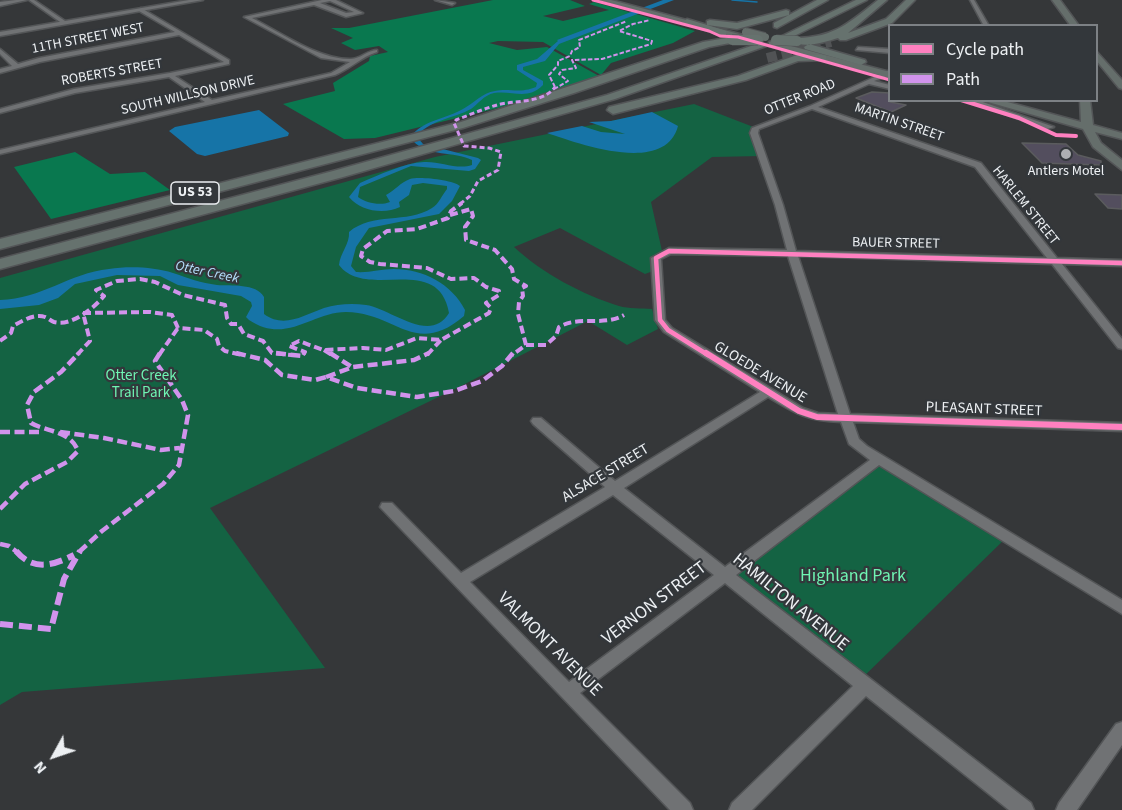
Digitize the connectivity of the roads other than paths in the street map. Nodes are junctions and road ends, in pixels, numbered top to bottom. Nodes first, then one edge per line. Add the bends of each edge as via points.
1 (25, 0) edge
2 (30, 0) edge
3 (200, 0) edge
4 (292, 0) edge
5 (330, 0) edge
6 (437, 0) edge
7 (602, 0) edge
8 (615, 0) edge
9 (813, 0) edge
10 (824, 0) edge
11 (841, 0) edge
12 (863, 0) edge
13 (883, 0) edge
14 (911, 0) edge
15 (972, 0) edge
16 (1046, 0) edge
17 (1056, 0) edge
18 (315, 3) junction
19 (452, 3) dead end
20 (0, 4) edge
21 (303, 5) junction
22 (632, 6) junction
23 (141, 10) junction
24 (658, 13) junction
25 (786, 13) junction
26 (257, 14) junction
27 (248, 17) junction
28 (687, 22) joint
29 (65, 23) junction
30 (710, 23) junction
31 (986, 24) edge
32 (1064, 24) edge
33 (1074, 24) edge
34 (180, 33) junction
35 (0, 34) edge
36 (763, 40) junction
37 (815, 40) junction
38 (831, 42) tunnel mouth
39 (858, 49) dead end
40 (1098, 49) edge
41 (0, 51) edge
42 (375, 51) dead end
43 (888, 51) edge
44 (1098, 56) edge
45 (822, 58) junction
46 (354, 61) junction
47 (861, 62) junction
48 (16, 66) junction
49 (1098, 70) edge
50 (0, 71) edge
51 (888, 72) edge
52 (888, 72) edge
53 (888, 72) edge
54 (1122, 74) edge
55 (170, 75) junction
56 (869, 82) junction
57 (722, 84) junction
58 (1122, 86) edge
59 (888, 87) edge
60 (1122, 97) edge
61 (975, 102) edge
62 (993, 102) edge
63 (1021, 102) edge
64 (1078, 102) edge
65 (1085, 102) edge
66 (211, 103) junction
67 (812, 107) junction
68 (0, 111) edge
69 (1066, 114) junction
70 (1039, 115) junction
71 (1087, 123) junction
72 (462, 124) junction
73 (1050, 127) dead end
74 (1122, 129) edge
75 (1122, 136) edge
76 (465, 141) junction
77 (1095, 145) junction
78 (0, 152) edge
79 (978, 165) joint
80 (1122, 166) edge
81 (0, 244) edge
82 (794, 254) junction
83 (1053, 260) junction
84 (1122, 263) edge
85 (0, 264) edge
86 (668, 330) joint
87 (1122, 346) edge
88 (768, 392) junction
89 (846, 418) junction
90 (537, 421) dead end
91 (1122, 427) edge
92 (879, 459) junction
93 (614, 488) junction
94 (387, 507) dead end
95 (724, 576) junction
96 (460, 581) junction
97 (1122, 608) edge
98 (864, 687) junction
99 (569, 692) junction
100 (1122, 730) edge
101 (683, 810) edge
102 (739, 810) edge
103 (1023, 810) edge
104 (1066, 810) edge

1 - 20 street
2 - 29 street
3 - 23 street
4 - 21 street
5 - 18 street
5 - 18 street via 360,13 343,15
6 - 19 street
7 - 22 main road
8 - 22 main road
9 - 25 highway
10 - 36 highway
11 - 36 highway, US 53
12 - 36 highway, US 53
13 - 37 highway via 844,33
14 - 38 highway via 889,21
15 - 31 street
16 - 32 main road
17 - 33 main road
18 - 21 street
21 - 26 street
22 - 24 main road
23 - 29 street
23 - 34 street
24 - 28 main road
24 - 30 main road
25 - 30 highway via 737,26
25 - 36 highway via 764,24
26 - 27 street
26 - 27 street via 240,15
27 - 46 street via 323,57
28 - 36 highway via 733,37
29 - 35 street
30 - 36 main road
34 - 48 street, 11TH STREET WEST
34 - 55 street, ROBERTS STREET via 227,63
36 - 37 highway
36 - 45 main road
36 - 47 main road
36 - 57 highway via 774,57 766,66
36 - 72 highway, US 53
36 - 72 highway via 707,44
36 - 76 highway, US 53 via 612,97
37 - 47 highway via 806,45
39 - 43 street
40 - 54 main road
41 - 48 street
42 - 46 street, SOUTH WILLSON DRIVE
44 - 58 main road
45 - 51 main road
45 - 57 highway via 797,58
46 - 66 street, SOUTH WILLSON DRIVE via 333,74
47 - 52 main road
48 - 50 street, 11TH STREET WEST
49 - 60 main road
53 - 56 main road
55 - 66 street
55 - 68 street, ROBERTS STREET via 74,91
56 - 59 street
56 - 67 street, OTTER ROAD
57 - 76 highway
61 - 73 street
62 - 70 main road
63 - 69 main road
64 - 69 main road via 1076,110
65 - 71 main road
66 - 78 street, SOUTH WILLSON DRIVE
67 - 79 street, MARTIN STREET
67 - 82 street, OTTER ROAD via 756,128 754,133
69 - 71 main road
70 - 71 main road
70 - 77 main road via 1072,128
71 - 74 main road
71 - 75 main road
71 - 77 main road
72 - 81 highway, US 53
76 - 85 highway, US 53
77 - 80 main road
79 - 83 street, HARLEM STREET
82 - 83 street, BAUER STREET
82 - 86 street, BAUER STREET via 661,254 656,258 660,320
82 - 89 street
83 - 84 street, BAUER STREET
83 - 87 street, HARLEM STREET
86 - 88 street, GLOEDE AVENUE
88 - 89 street, GLOEDE AVENUE via 807,415
88 - 93 street, ALSACE STREET
89 - 91 street, PLEASANT STREET
89 - 92 street via 853,441
90 - 93 street, HAMILTON AVENUE
92 - 95 street, VERNON STREET
92 - 97 street
93 - 95 street, HAMILTON AVENUE
93 - 96 street, ALSACE STREET
94 - 96 street, VALMONT AVENUE
95 - 98 street, HAMILTON AVENUE
95 - 99 street, VERNON STREET
96 - 99 street, VALMONT AVENUE
98 - 102 street
98 - 103 street, HAMILTON AVENUE
99 - 101 street, VALMONT AVENUE
100 - 104 street

